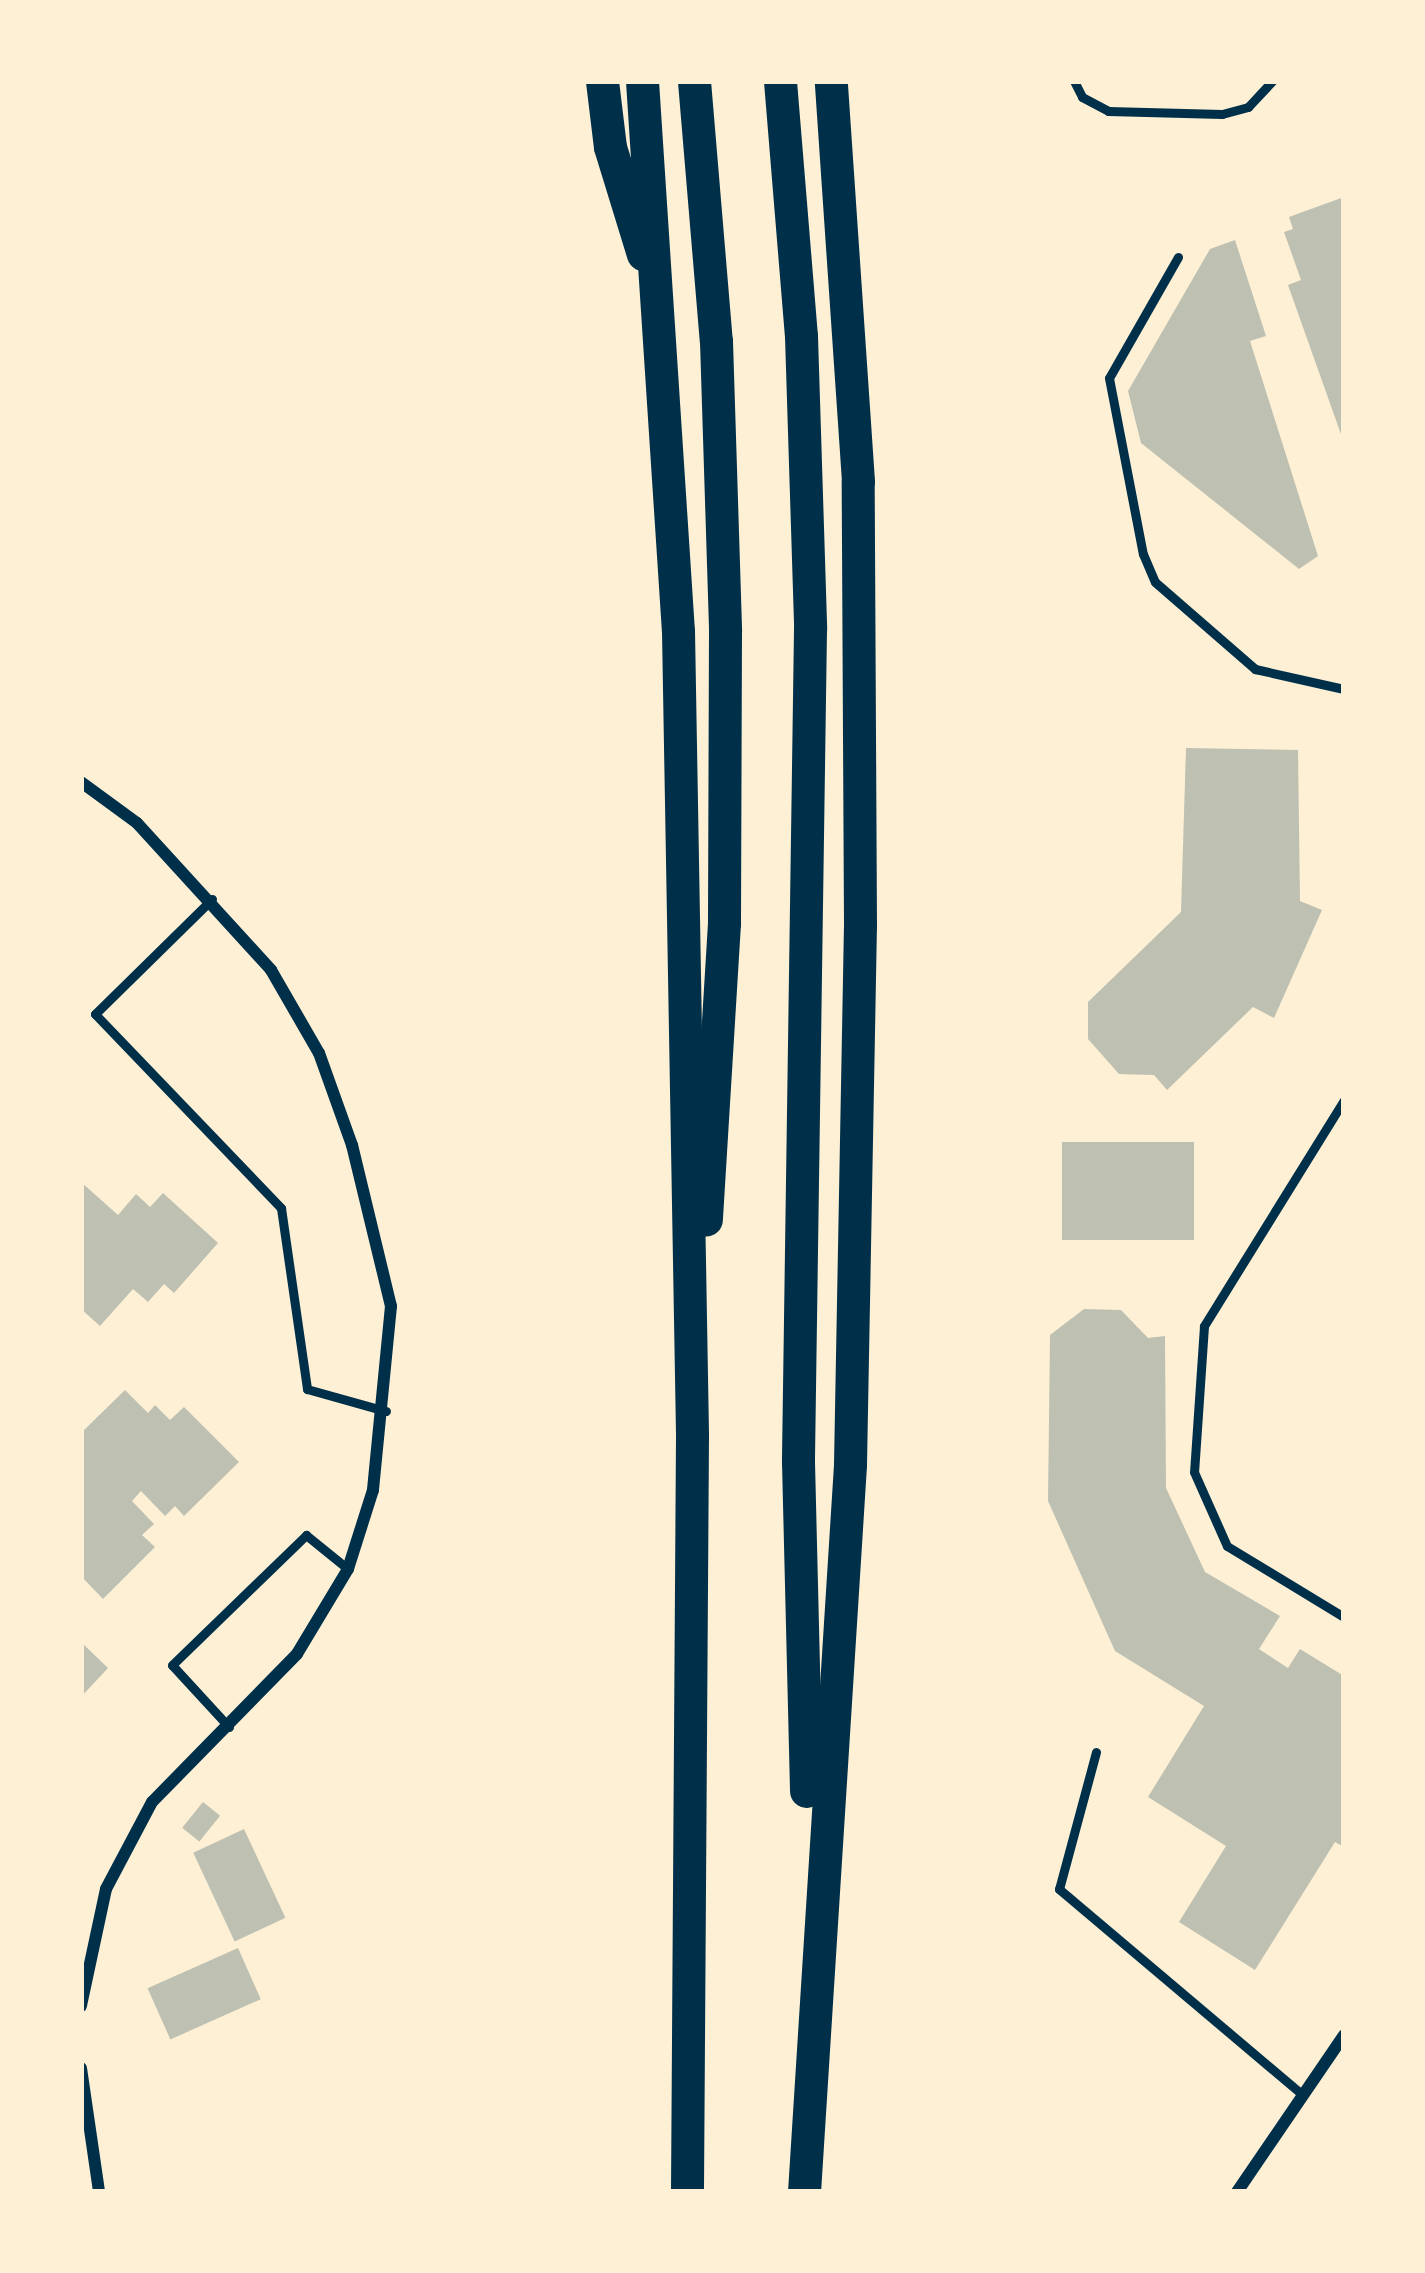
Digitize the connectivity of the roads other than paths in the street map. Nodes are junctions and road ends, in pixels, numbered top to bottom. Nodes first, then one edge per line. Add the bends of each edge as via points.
1 (602, 81) edge
2 (642, 81) edge
3 (694, 81) edge
4 (780, 81) edge
5 (832, 81) edge
6 (1074, 81) edge
7 (1272, 81) edge
8 (1178, 256) dead end
9 (661, 310) junction
10 (1344, 689) edge
11 (81, 782) edge
12 (212, 899) junction
13 (1344, 1100) edge
14 (386, 1411) junction
15 (692, 1436) junction
16 (348, 1569) junction
17 (1344, 1617) edge
18 (231, 1729) junction
19 (1096, 1752) dead end
20 (811, 1978) junction
21 (81, 2006) edge
22 (1344, 2035) edge
23 (81, 2068) edge
24 (1303, 2095) junction
25 (99, 2192) edge
26 (687, 2192) edge
27 (804, 2192) edge
28 (1237, 2192) edge

1 - 9 highway via 610,147
2 - 9 highway
3 - 15 highway via 716,341 725,652 724,923
4 - 20 highway via 801,336 810,629 798,1462
5 - 20 highway via 858,481 861,904 850,1463
6 - 7 lane via 1082,97 1108,111 1222,114 1248,106
8 - 10 lane via 1109,378 1143,554 1155,582 1256,669
9 - 15 highway via 678,631
11 - 12 street
12 - 14 street via 271,970 319,1053 352,1145 391,1306
12 - 14 lane via 95,1014 280,1208 308,1389
13 - 17 lane via 1204,1326 1194,1472 1227,1546
14 - 16 street
15 - 26 highway
16 - 18 street via 297,1654
16 - 18 lane via 306,1535 172,1665
18 - 21 street via 152,1802 106,1888
19 - 24 lane via 1059,1889
20 - 27 highway
22 - 24 street
23 - 25 street
24 - 28 street

